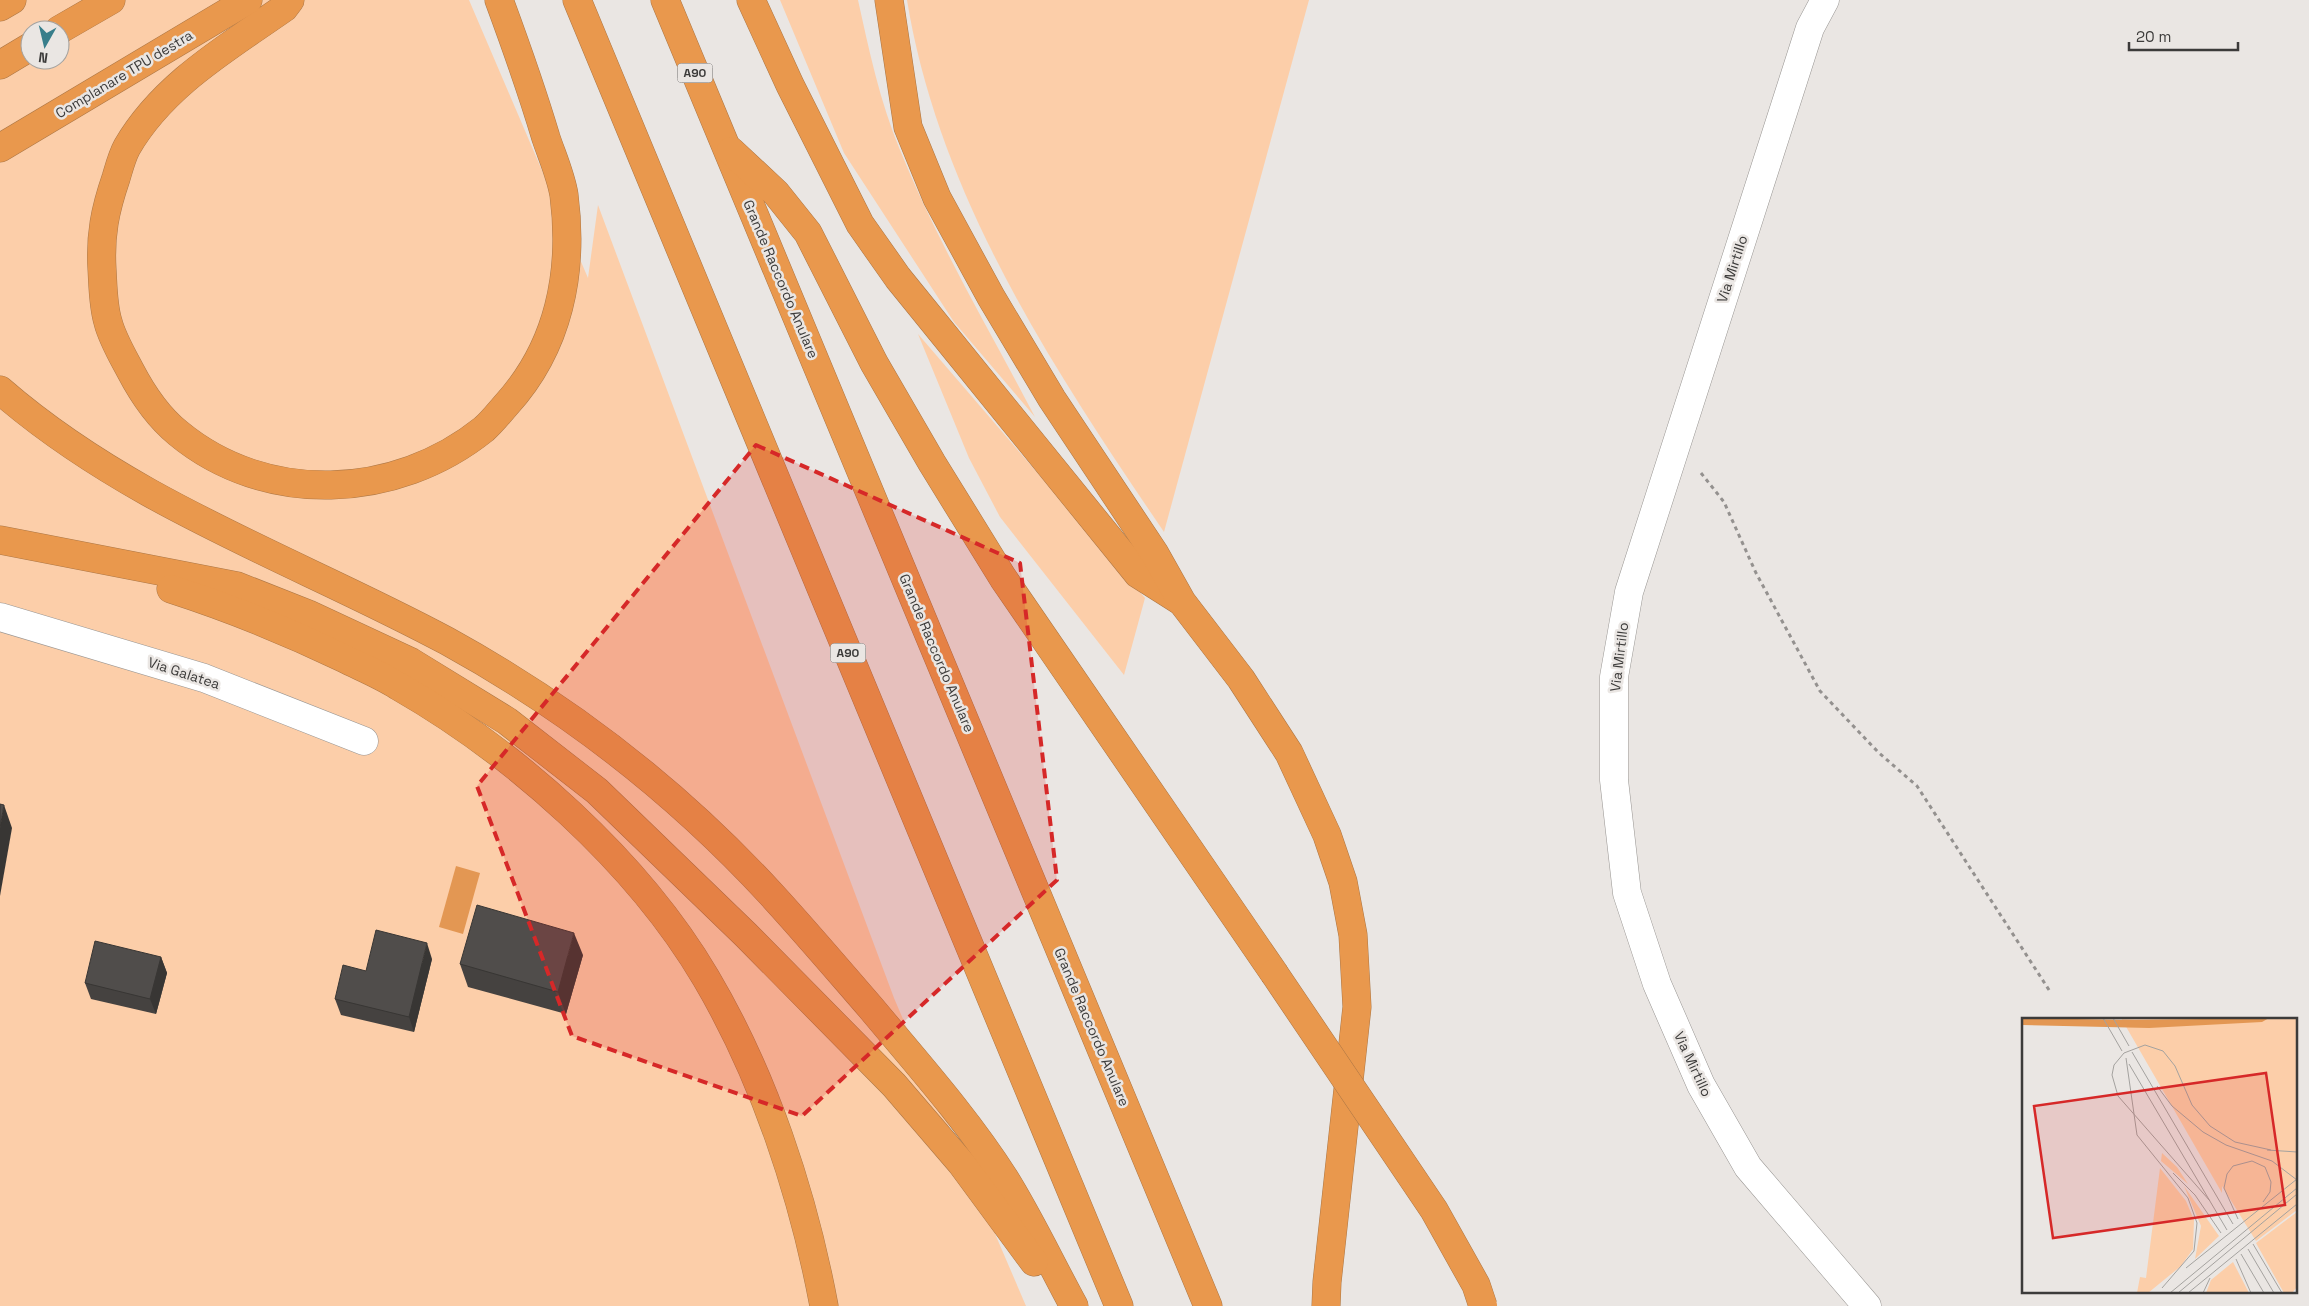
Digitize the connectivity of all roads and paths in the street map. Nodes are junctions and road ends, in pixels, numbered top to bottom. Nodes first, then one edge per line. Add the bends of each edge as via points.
1 (12, 0) edge
2 (110, 0) edge
3 (248, 0) edge
4 (290, 0) edge
5 (499, 0) edge
6 (577, 0) edge
7 (665, 0) edge
8 (751, 0) edge
9 (888, 0) edge
10 (1825, 0) edge
11 (0, 7) edge
12 (70, 24) edge
13 (20, 53) edge
14 (0, 65) edge
15 (725, 145) junction
16 (0, 148) edge
17 (0, 390) edge
18 (1677, 441) junction
19 (0, 540) edge
20 (60, 553) junction
21 (1182, 602) junction
22 (0, 617) edge
23 (364, 741) dead end
24 (2051, 993) dead end
25 (824, 1306) edge
26 (1074, 1306) edge
27 (1119, 1306) edge
28 (1208, 1306) edge
29 (1326, 1306) edge
30 (1483, 1306) edge
31 (1867, 1306) edge

1 - 11 highway
2 - 12 highway
3 - 16 highway, Complanare TPU destra
4 - 5 highway via 284,8 200,66 152,110 125,150 100,239 108,321 144,396 176,432 213,457 262,477 312,485 363,484 408,472 450,452 486,427 525,384 549,340 564,287 567,245 564,192
6 - 27 highway, A90
7 - 15 highway, Grande Raccordo Anulare / A90
8 - 21 highway via 860,224 898,278 1138,574
9 - 21 highway via 908,127 937,198 1052,399
10 - 18 street, Via Mirtillo via 1810,28
13 - 14 highway
15 - 28 highway, Grande Raccordo Anulare / A90
15 - 30 highway, bridge via 776,192 808,233 874,363 1003,578 1434,1210 1476,1286
17 - 26 highway via 96,462 189,516 410,622 487,664 604,743 673,799 770,893 921,1068 1005,1180
18 - 24 path via 1724,502 1756,573 1820,691 1878,752 1917,786
18 - 31 street, Via Mirtillo via 1628,592 1614,677 1614,780 1627,893 1657,984 1701,1085 1748,1166
19 - 20 highway
20 - 25 highway via 228,607 398,685 491,746 568,812 624,868 675,931 706,978 765,1099 805,1227
20 - 26 highway via 237,586 308,614 412,662 508,721 598,791 894,1085 962,1163 1038,1267
21 - 29 highway via 1241,679 1289,753 1327,835 1343,882 1353,936 1357,1007
22 - 23 street, Via Galatea via 204,678

